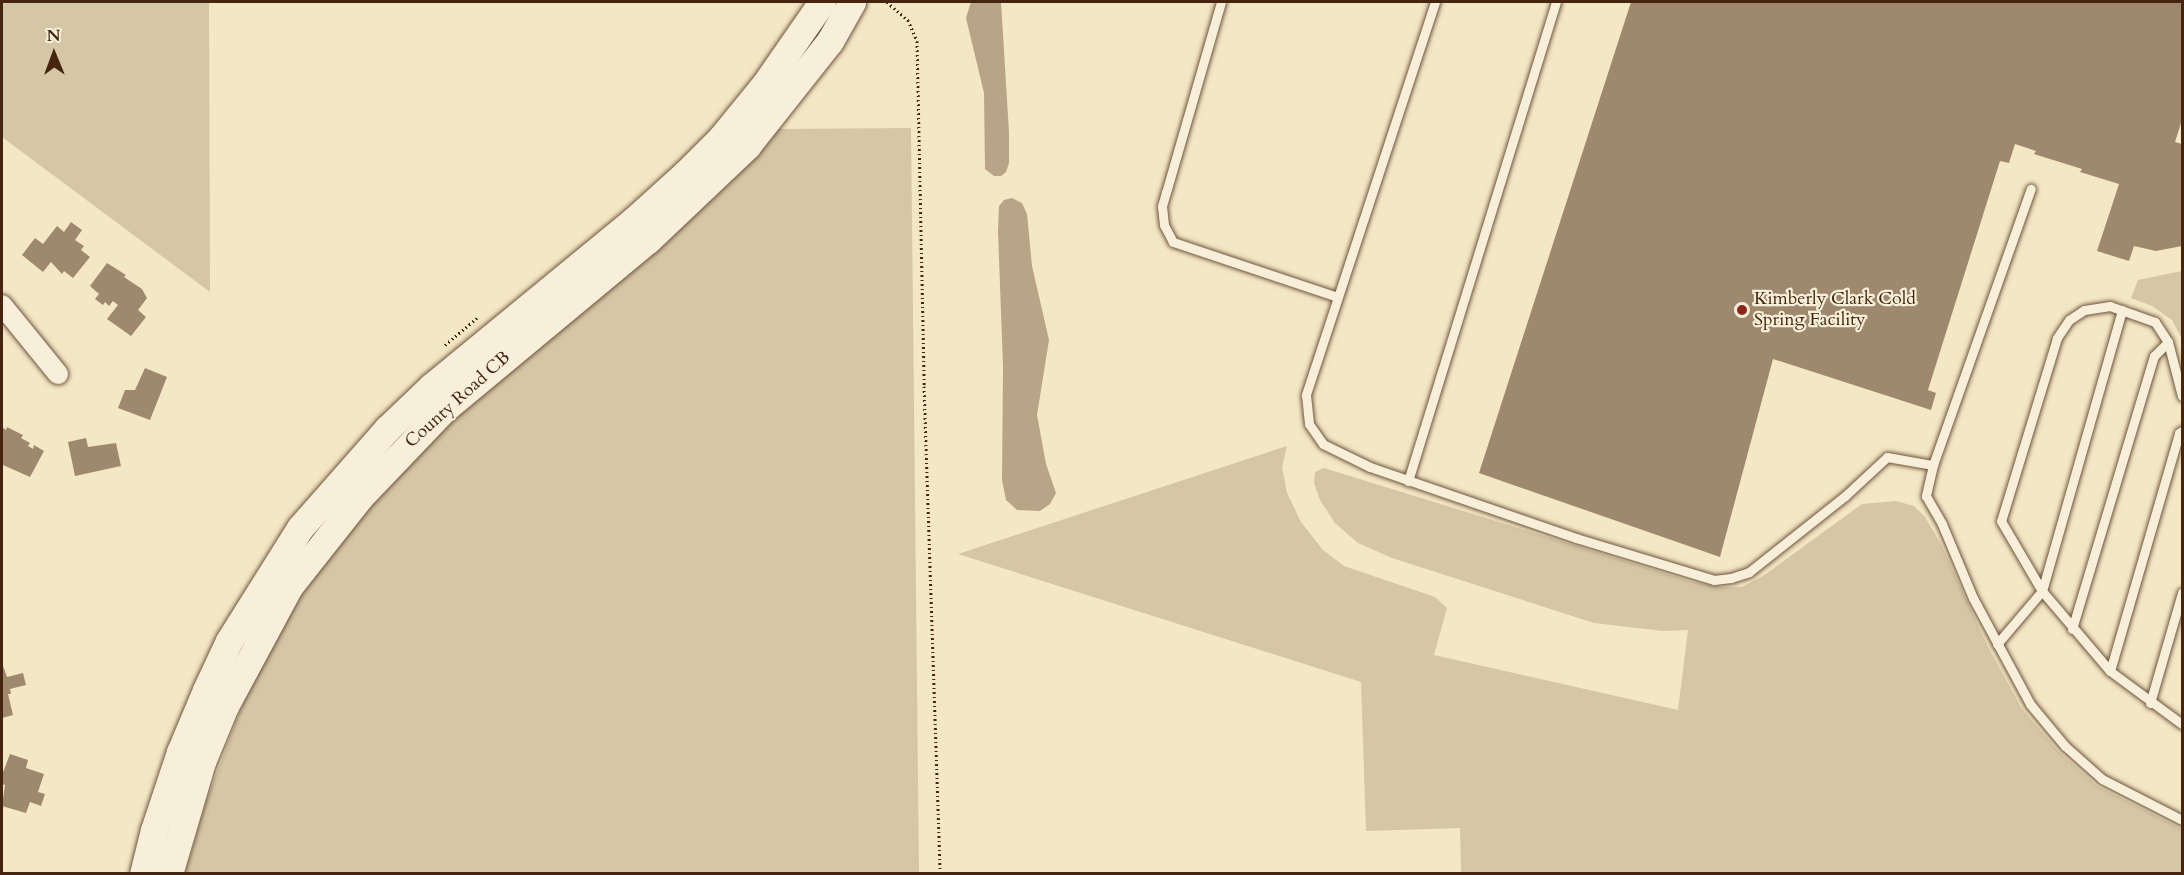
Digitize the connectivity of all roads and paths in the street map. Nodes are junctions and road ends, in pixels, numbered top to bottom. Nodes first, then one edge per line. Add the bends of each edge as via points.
1 (822, 2) edge
2 (852, 2) edge
3 (887, 2) edge
4 (1221, 2) edge
5 (1435, 2) edge
6 (1557, 2) edge
7 (2031, 189) dead end
8 (1337, 297) junction
9 (2, 305) edge
10 (2121, 310) junction
11 (2168, 342) junction
12 (58, 374) dead end
13 (2182, 396) edge
14 (2182, 431) edge
15 (1933, 465) junction
16 (1408, 481) junction
17 (2042, 591) junction
18 (2182, 593) edge
19 (2072, 628) junction
20 (1997, 644) junction
21 (2110, 671) junction
22 (2150, 703) junction
23 (2182, 724) edge
24 (2182, 820) edge
25 (143, 873) edge
26 (169, 873) edge
27 (940, 873) edge

1 - 25 main road, County Road CB via 765,84 721,138 633,221 432,386 387,429 300,528 229,641 210,680 180,752
2 - 26 main road, County Road CB via 830,41 747,146 648,240 443,410 360,497 289,587 225,706 202,762
3 - 27 path via 908,20 917,40
4 - 8 lane via 1162,206 1164,225 1173,242
5 - 8 lane
6 - 16 lane
7 - 15 lane
8 - 16 lane via 1306,395 1309,423 1323,444
9 - 12 street
10 - 11 lane via 2155,322
10 - 17 lane
10 - 17 lane via 2110,306 2084,310 2069,321 2057,338 2001,521
11 - 13 lane
11 - 19 lane via 2154,356
14 - 21 lane
15 - 16 lane via 1887,457 1845,496 1749,572 1714,580
15 - 20 lane via 1926,496
17 - 19 lane
17 - 20 lane
18 - 22 lane
19 - 21 lane
20 - 24 lane via 2030,705 2065,746 2102,779
21 - 22 lane
22 - 23 lane

